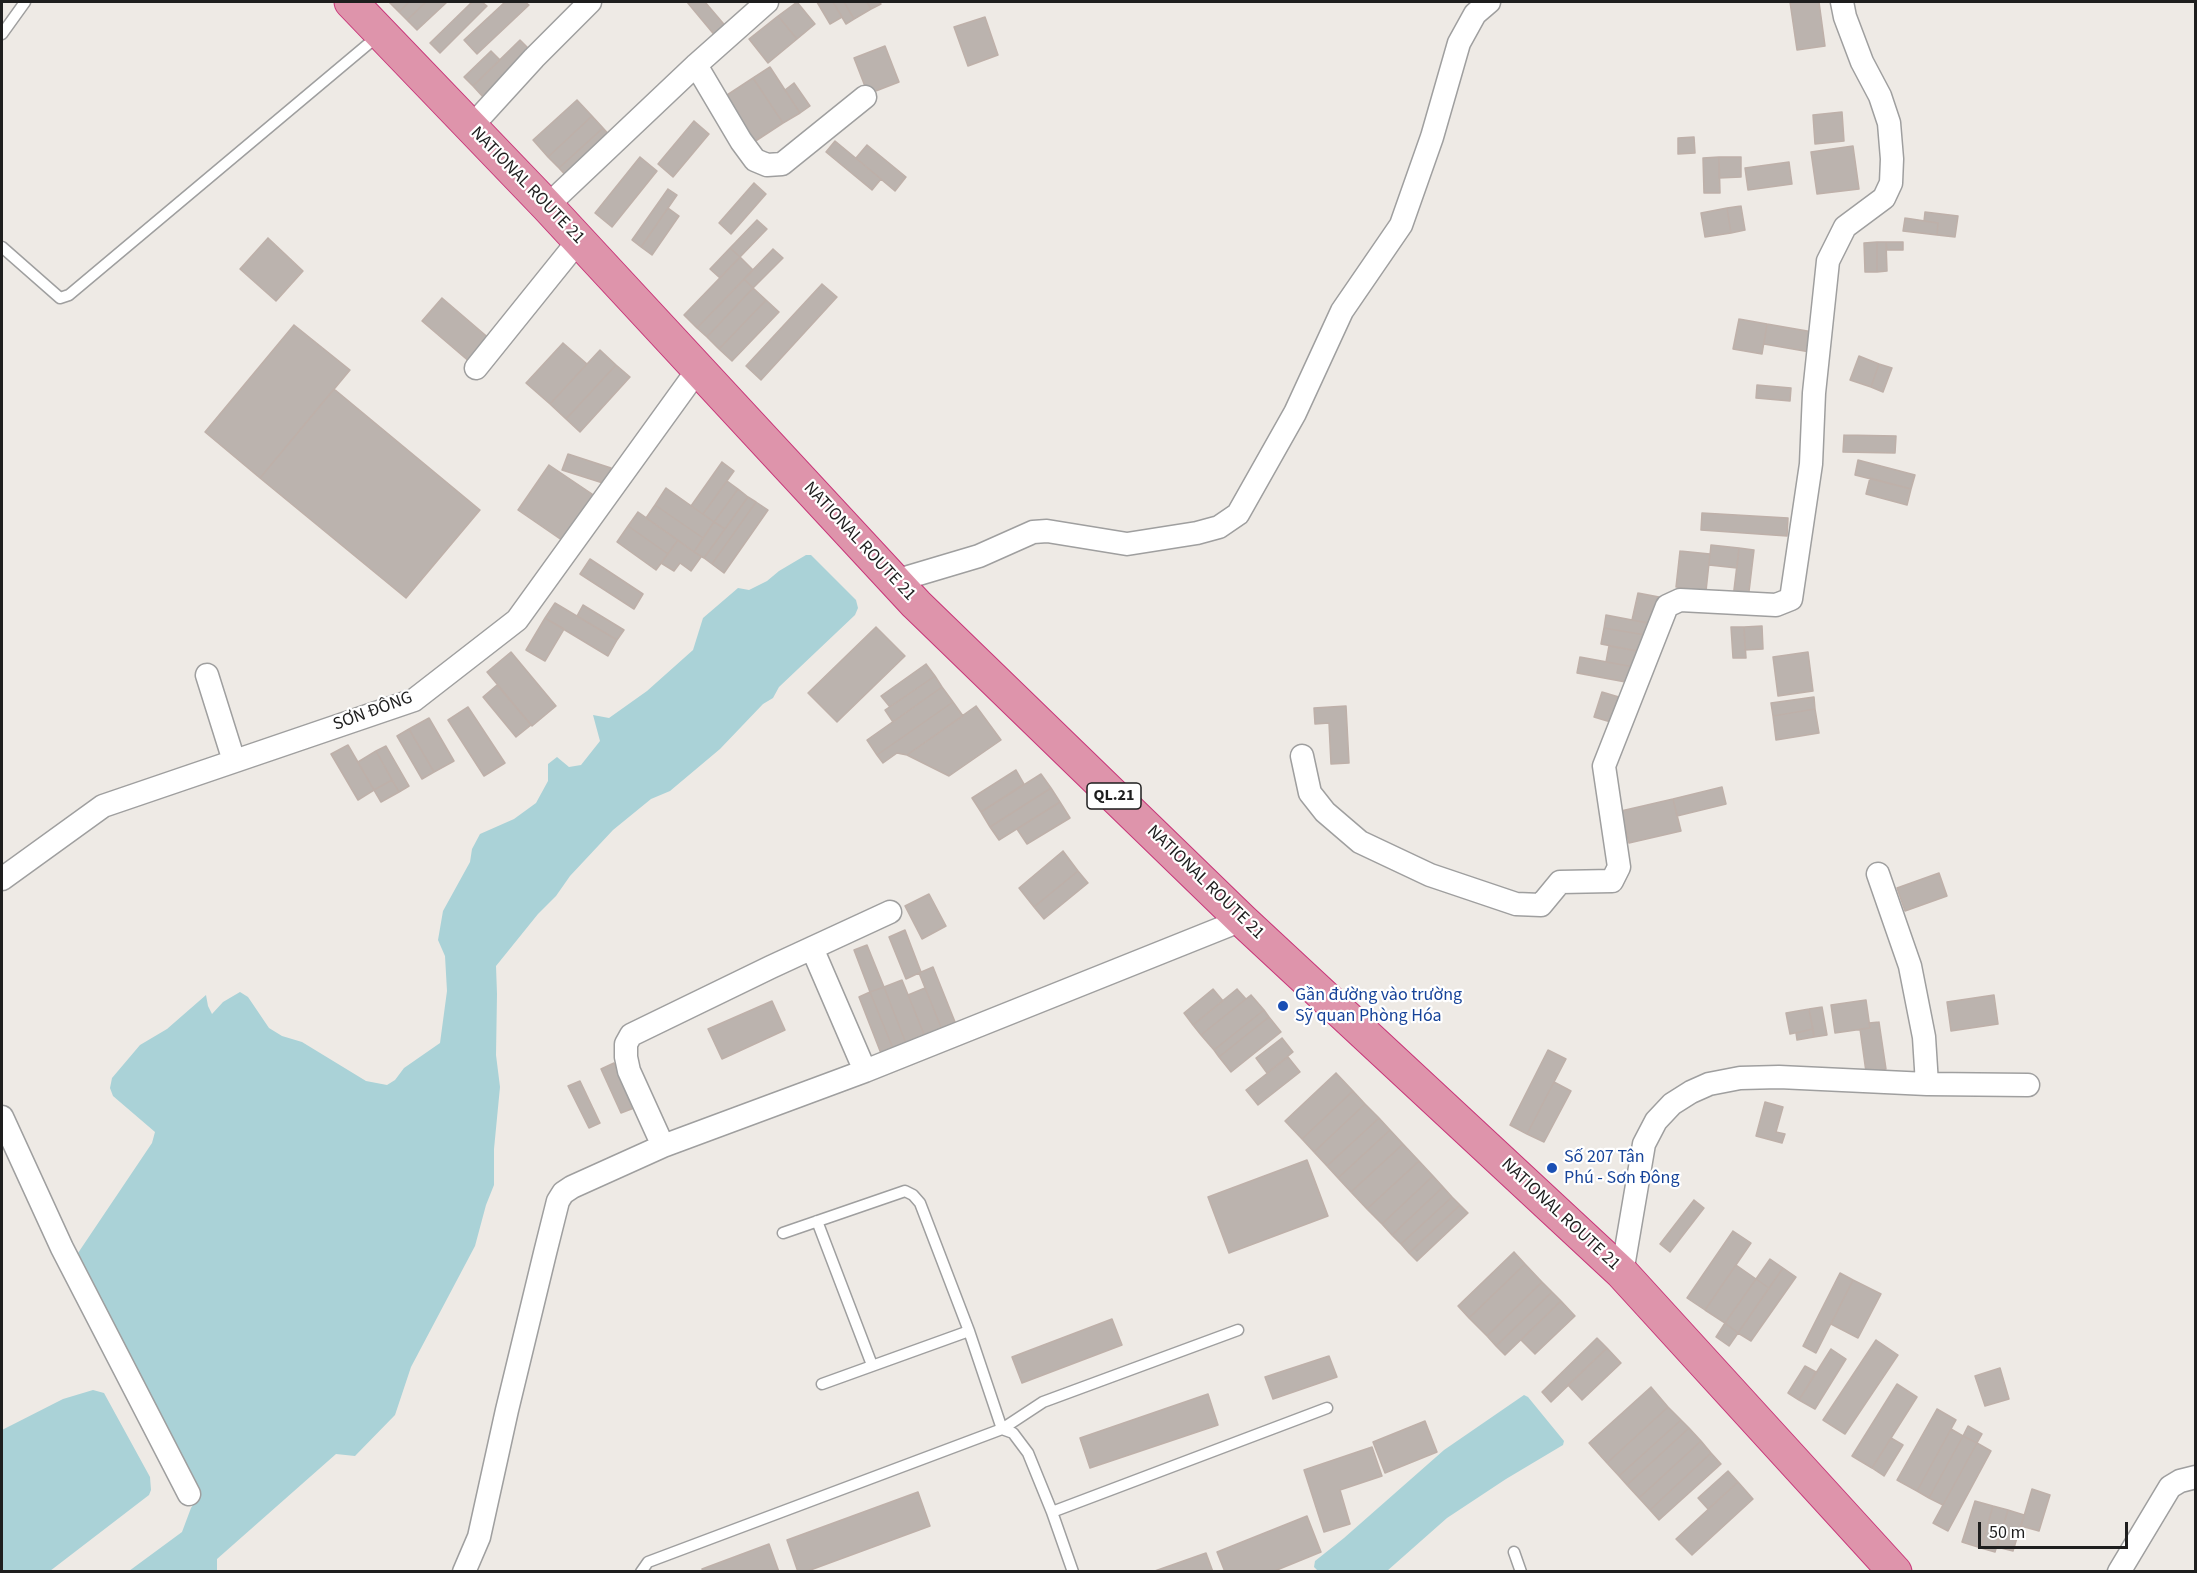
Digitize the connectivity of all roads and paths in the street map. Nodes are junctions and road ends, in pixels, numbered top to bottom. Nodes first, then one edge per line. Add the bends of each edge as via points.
1 (25, 2) edge
2 (351, 2) edge
3 (590, 2) edge
4 (767, 2) edge
5 (1489, 2) edge
6 (1842, 2) edge
7 (381, 33) junction
8 (2, 34) edge
9 (696, 65) junction
10 (866, 97) dead end
11 (471, 128) junction
12 (547, 206) junction
13 (579, 240) junction
14 (2, 247) edge
15 (476, 368) dead end
16 (699, 368) junction
17 (895, 581) junction
18 (207, 675) dead end
19 (1302, 756) dead end
20 (234, 761) junction
21 (1878, 874) dead end
22 (2, 879) edge
23 (891, 912) dead end
24 (1242, 920) junction
25 (812, 948) junction
26 (865, 1071) junction
27 (1927, 1084) junction
28 (2028, 1085) dead end
29 (2, 1117) edge
30 (663, 1146) junction
31 (817, 1221) junction
32 (783, 1233) dead end
33 (1622, 1273) junction
34 (1238, 1330) dead end
35 (969, 1331) junction
36 (872, 1365) junction
37 (822, 1384) dead end
38 (1327, 1408) dead end
39 (1002, 1429) junction
40 (2196, 1477) edge
41 (189, 1494) dead end
42 (1052, 1512) junction
43 (1514, 1552) dead end
44 (464, 1572) edge
45 (641, 1572) edge
46 (1073, 1572) edge
47 (1521, 1572) edge
48 (1895, 1572) edge
49 (2119, 1572) edge

1 - 8 lane
2 - 7 highway, NATIONAL ROUTE 21 / QL.21
3 - 11 street
4 - 9 street
5 - 17 street via 1475,14 1459,43 1401,225 1342,311 1295,413 1238,514 1219,527 1197,533 1127,544 1034,532 979,556
6 - 19 street via 1862,62 1889,123 1891,183 1884,198 1845,227 1828,261 1811,464 1791,599 1776,605 1680,600 1667,606 1604,766 1619,867 1612,881 1560,882 1541,905 1516,904 1430,875 1360,842 1325,812 1310,793
7 - 11 highway, NATIONAL ROUTE 21 / QL.21
7 - 14 lane via 69,295 60,298
9 - 10 street via 741,141 755,160 768,165 782,164
9 - 12 street
11 - 12 highway, NATIONAL ROUTE 21 / QL.21
12 - 13 highway, NATIONAL ROUTE 21 / QL.21
13 - 15 street
13 - 16 highway, NATIONAL ROUTE 21 / QL.21
16 - 17 highway, NATIONAL ROUTE 21 / QL.21
16 - 20 street, SƠN ĐÔNG via 517,620 414,700
17 - 24 highway, NATIONAL ROUTE 21 / QL.21
18 - 20 street
20 - 22 street, SƠN ĐÔNG via 103,806
21 - 27 street via 1910,966 1924,1037
23 - 25 street
24 - 26 street
24 - 33 highway, NATIONAL ROUTE 21 / QL.21
25 - 26 street
25 - 30 street via 631,1035 626,1044 629,1071
26 - 30 street
27 - 28 street
27 - 33 street via 1740,1078 1691,1092 1656,1121 1644,1144
29 - 41 street via 62,1248
30 - 44 street via 572,1187 558,1201 479,1537
31 - 32 lane
31 - 35 lane via 905,1191 913,1195 920,1203
31 - 36 lane
33 - 48 highway, NATIONAL ROUTE 21 / QL.21
34 - 39 lane via 1043,1402
35 - 36 lane
35 - 39 lane
36 - 37 lane
38 - 42 lane
39 - 42 lane via 1013,1433 1028,1453
39 - 45 lane via 648,1562
40 - 49 street via 2170,1487
42 - 46 lane
43 - 47 lane

